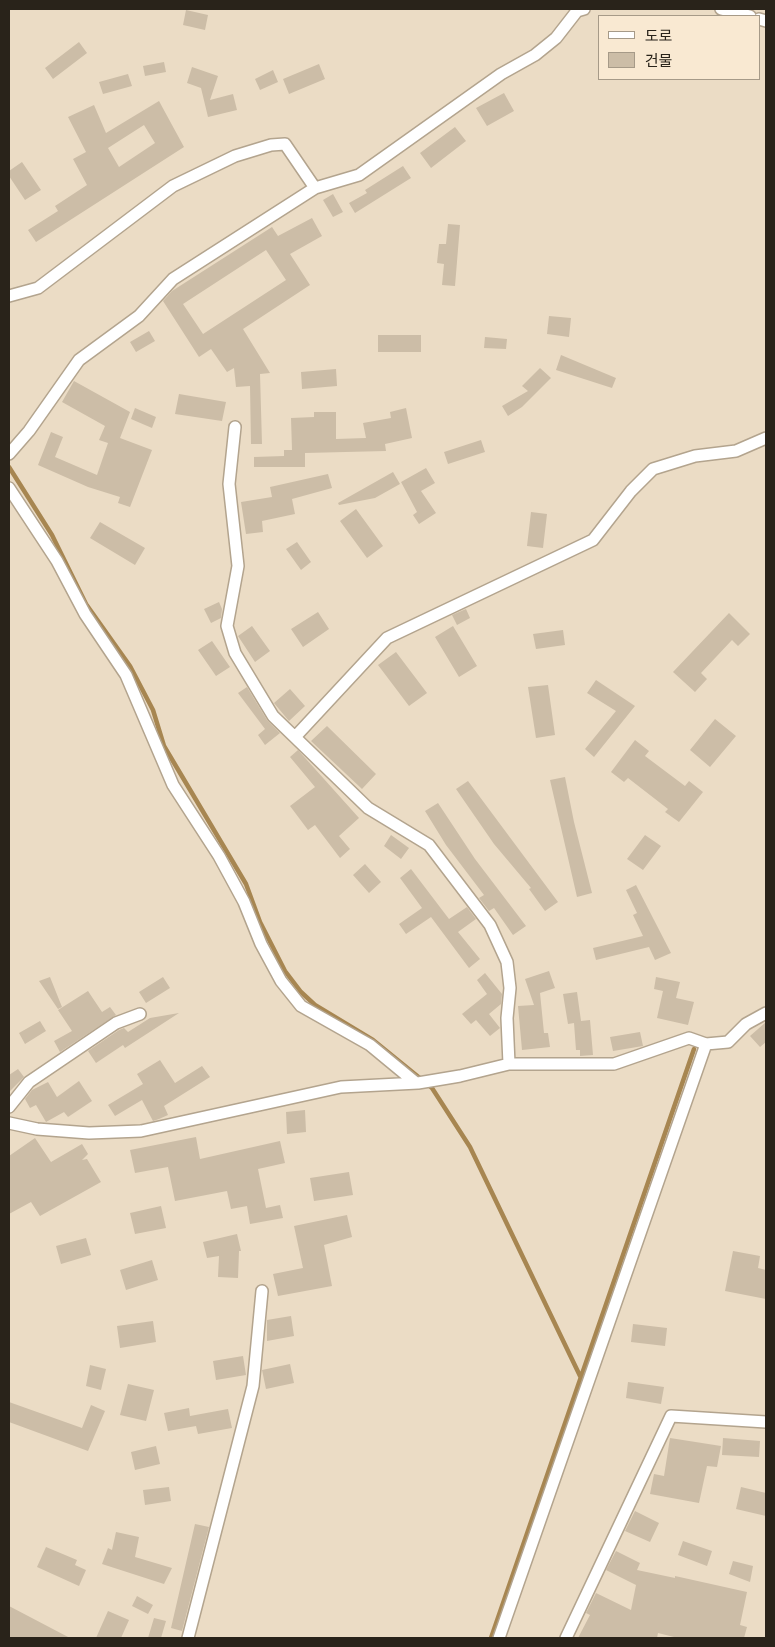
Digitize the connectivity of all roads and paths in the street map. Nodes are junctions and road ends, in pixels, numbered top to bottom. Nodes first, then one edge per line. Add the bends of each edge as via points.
1 (584, 9) edge
2 (721, 9) edge
3 (746, 15) edge
4 (315, 188) junction
5 (9, 296) edge
6 (235, 427) dead end
7 (766, 438) edge
8 (9, 454) edge
9 (9, 488) edge
10 (294, 737) junction
11 (766, 1013) edge
12 (140, 1014) dead end
13 (706, 1044) junction
14 (508, 1064) junction
15 (417, 1083) junction
16 (9, 1107) edge
17 (9, 1124) edge
18 (262, 1291) dead end
19 (766, 1422) edge
20 (188, 1638) edge
21 (499, 1638) edge
22 (566, 1638) edge

1 - 4 street via 577,11 556,38 536,55 493,80 359,175
2 - 3 street
4 - 5 street via 285,144 235,156 173,186 38,288
4 - 8 street via 172,279 139,316 79,360
6 - 10 street via 229,484 238,566 228,626 235,653 248,678 273,716
7 - 10 street via 736,451 695,456 653,469 631,491 593,540 387,638
9 - 15 street via 126,675 173,785 219,856 281,981 301,1006 370,1045
10 - 14 street via 368,808 429,845 490,925 508,962
11 - 13 street via 746,1024 728,1042
12 - 16 street via 116,1023 29,1082
13 - 14 street via 690,1038 614,1064
13 - 21 street
14 - 15 street
15 - 17 street via 341,1087 141,1131 90,1134
18 - 20 street via 253,1386
19 - 22 street via 670,1416

